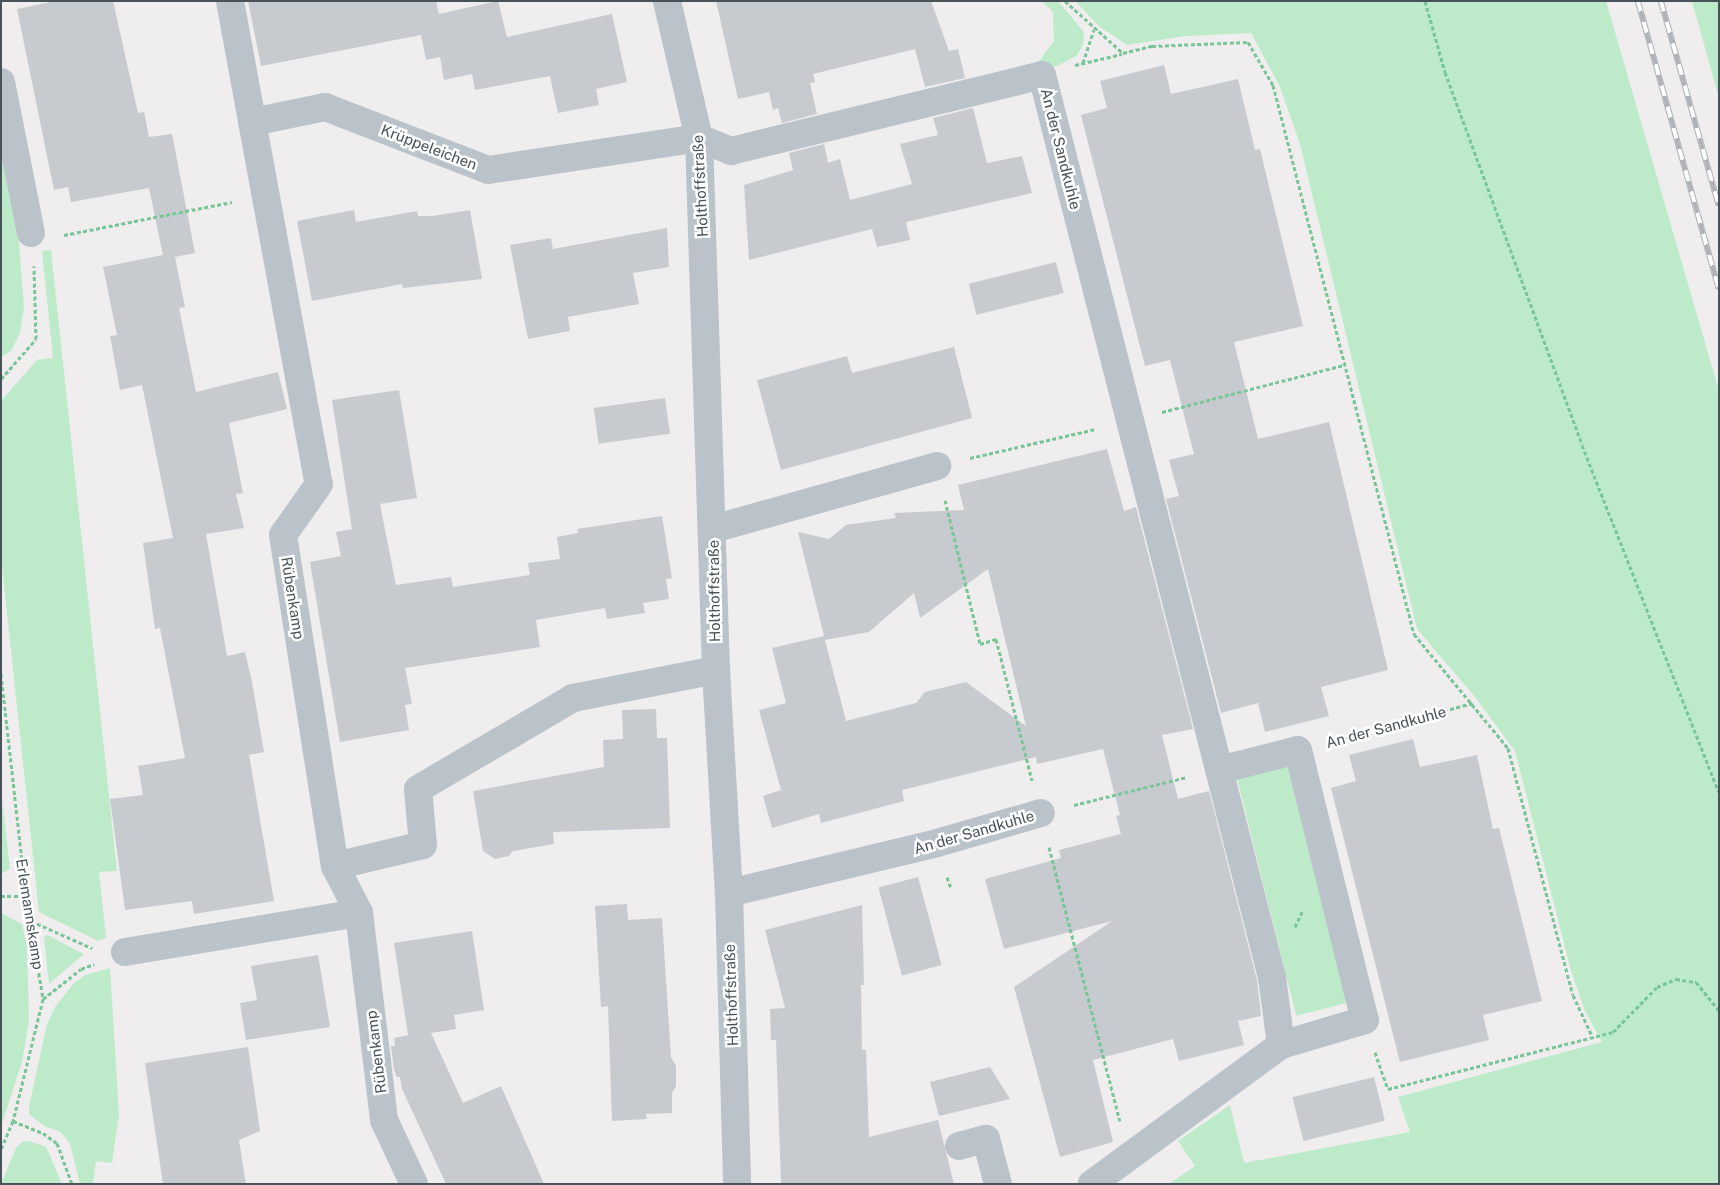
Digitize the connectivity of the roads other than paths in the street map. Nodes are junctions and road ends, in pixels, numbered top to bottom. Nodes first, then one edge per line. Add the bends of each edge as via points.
1 (230, 1) edge
2 (667, 1) edge
3 (1, 82) edge
4 (252, 122) junction
5 (699, 138) junction
6 (32, 237) road end
7 (937, 466) road end
8 (713, 529) junction
9 (716, 670) junction
10 (1219, 770) junction
11 (1041, 813) road end
12 (335, 866) junction
13 (729, 893) junction
14 (359, 913) junction
15 (125, 952) road end
16 (1280, 1045) junction
17 (959, 1146) dead end
18 (414, 1184) edge
19 (737, 1184) edge
20 (998, 1184) edge
21 (1092, 1184) edge

1 - 4 street
2 - 5 street, Holthoffstraße
3 - 6 street
4 - 5 street, Krüppeleichen via 325,107 488,170
4 - 12 street, Rübenkamp via 319,484 283,535
5 - 8 street, Holthoffstraße
5 - 10 street, An der Sandkuhle via 731,152 1042,75
7 - 8 street
8 - 9 street, Holthoffstraße
9 - 12 street via 573,698 418,789 422,845
9 - 13 street, Holthoffstraße
10 - 16 street, An der Sandkuhle via 1272,977
10 - 16 street via 1298,750 1365,1020
11 - 13 street, An der Sandkuhle via 937,843
12 - 14 street, Rübenkamp
13 - 19 street, Holthoffstraße
14 - 15 street
14 - 18 street, Rübenkamp via 384,1120
16 - 21 street
17 - 20 street via 986,1138

